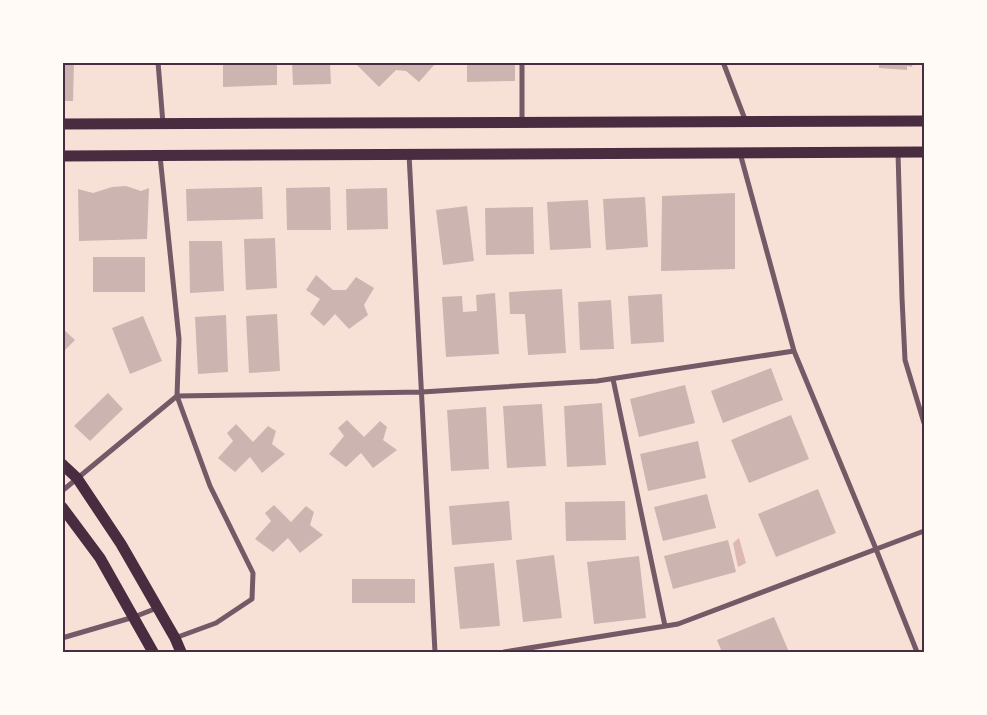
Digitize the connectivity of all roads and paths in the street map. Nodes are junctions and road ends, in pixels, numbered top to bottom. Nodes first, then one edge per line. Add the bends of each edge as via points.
1 (158, 62) edge
2 (522, 62) edge
3 (723, 62) edge
4 (746, 122) junction
5 (924, 122) edge
6 (522, 123) junction
7 (62, 124) edge
8 (163, 124) junction
9 (898, 152) junction
10 (924, 152) edge
11 (740, 153) junction
12 (409, 154) junction
13 (62, 156) edge
14 (160, 156) junction
15 (794, 351) junction
16 (613, 379) junction
17 (422, 392) junction
18 (177, 396) junction
19 (924, 423) edge
20 (62, 464) edge
21 (77, 478) junction
22 (62, 491) edge
23 (62, 506) edge
24 (924, 532) edge
25 (876, 549) junction
26 (158, 608) junction
27 (134, 618) junction
28 (665, 626) junction
29 (62, 638) edge
30 (175, 638) junction
31 (153, 652) edge
32 (181, 652) edge
33 (435, 652) edge
34 (504, 652) edge
35 (917, 652) edge

1 - 8 street
2 - 6 street
3 - 4 street
4 - 5 main road
4 - 6 main road
6 - 8 main road
7 - 8 main road
9 - 10 main road
9 - 11 main road
9 - 19 street via 905,360
11 - 12 main road
11 - 15 street
12 - 14 main road
12 - 17 street
13 - 14 main road
14 - 18 street via 179,339
15 - 16 street
15 - 25 street
16 - 17 street
16 - 28 street
17 - 18 street
17 - 33 street
18 - 21 street
18 - 30 street via 210,486 253,573 252,599 216,623
20 - 21 main road
21 - 22 street
21 - 26 main road
23 - 27 main road via 100,558
24 - 25 street
25 - 28 street via 678,624
25 - 35 street
26 - 27 street
26 - 30 main road
27 - 29 street
27 - 31 main road
28 - 34 street
30 - 32 main road

